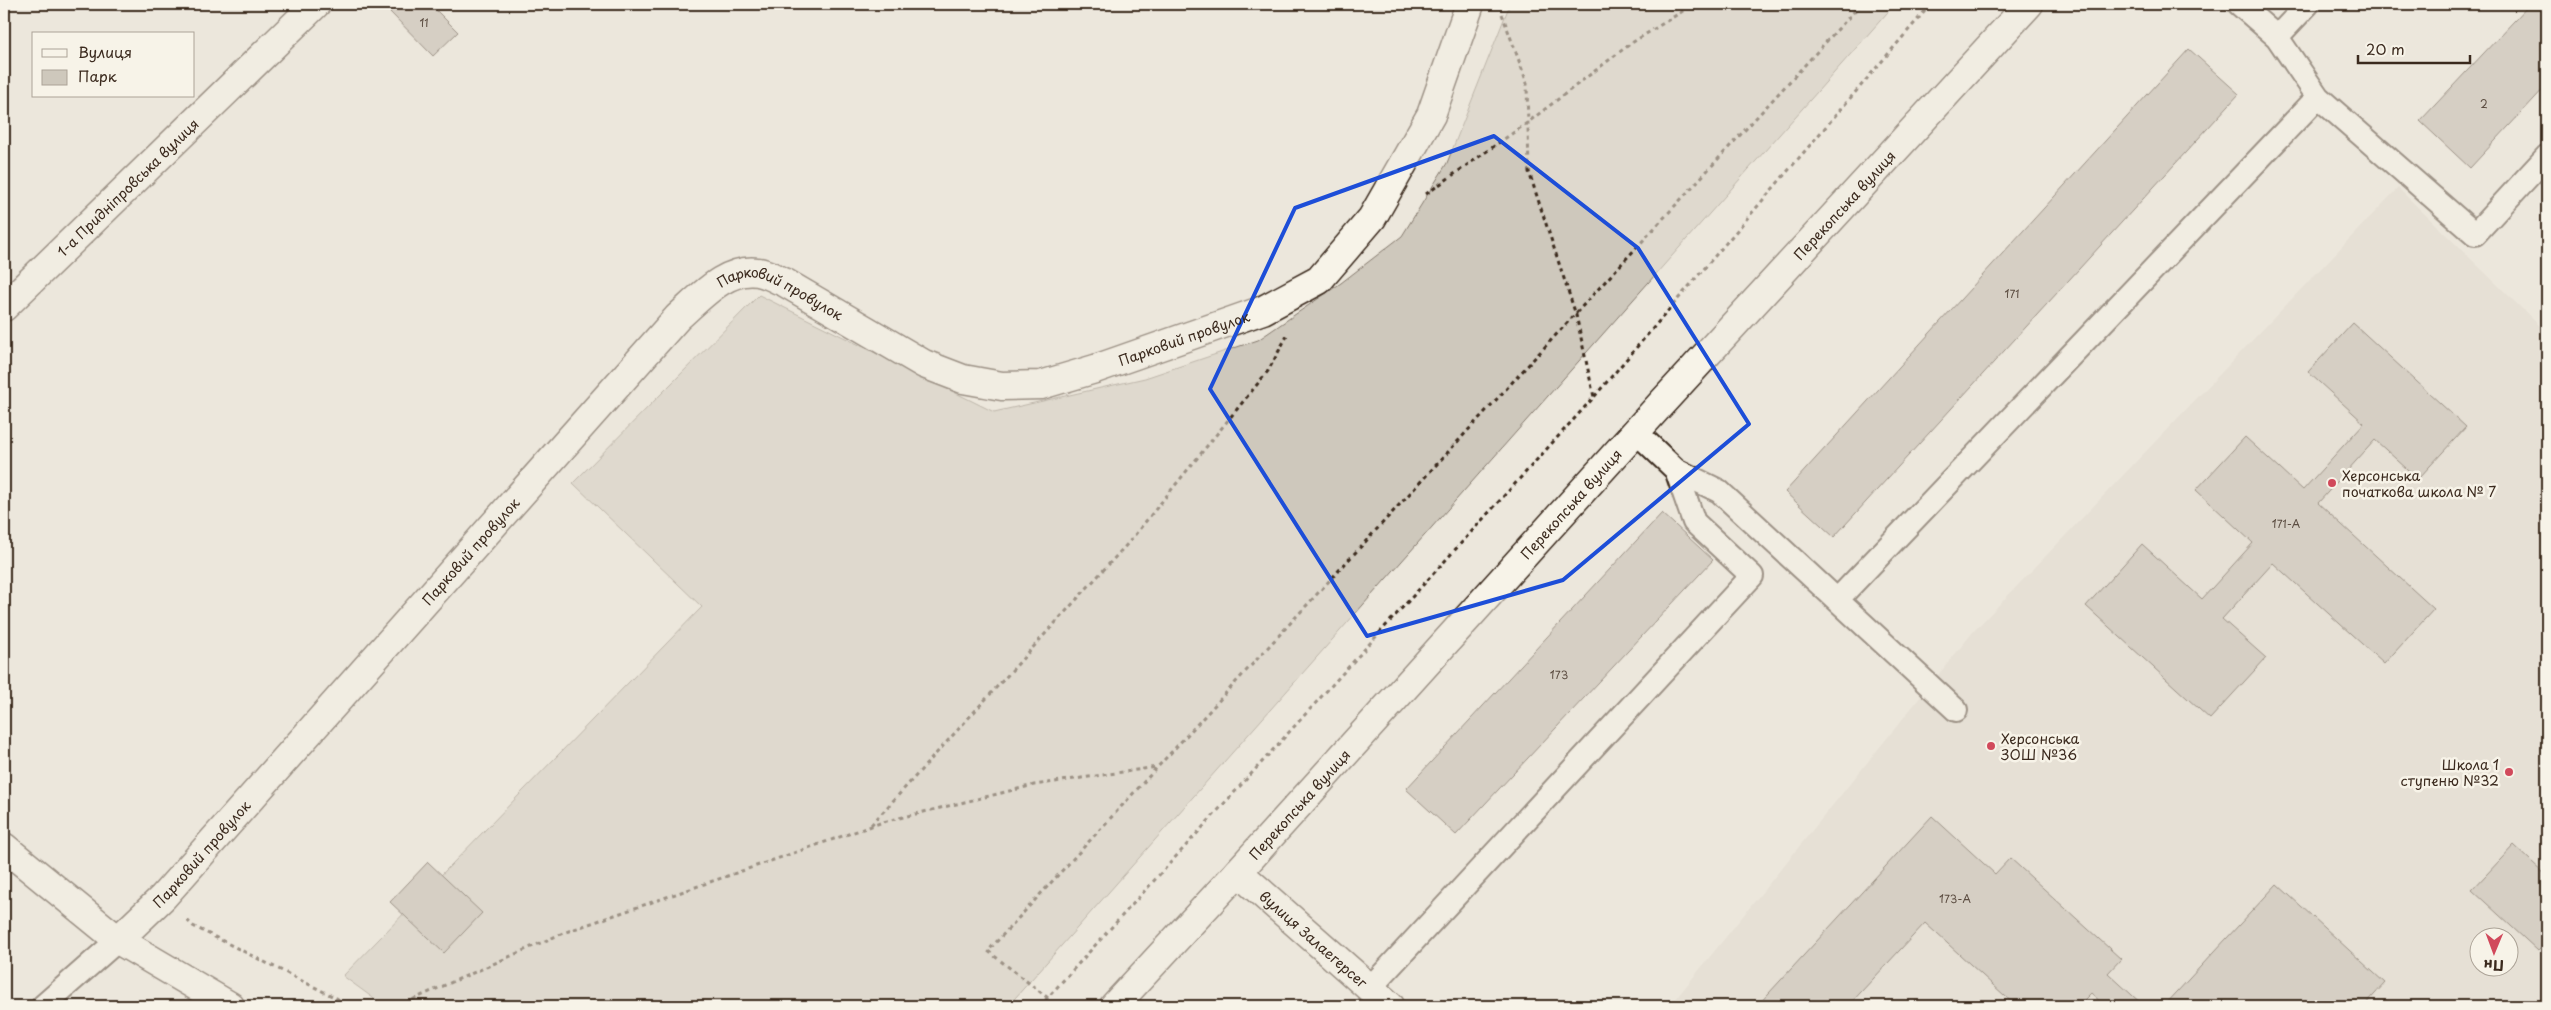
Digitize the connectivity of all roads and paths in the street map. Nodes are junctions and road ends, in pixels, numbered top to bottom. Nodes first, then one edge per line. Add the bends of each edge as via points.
1 (316, 4) edge
2 (1470, 4) edge
3 (1694, 4) edge
4 (1861, 4) edge
5 (1931, 4) edge
6 (2029, 4) edge
7 (2239, 4) edge
8 (2308, 4) edge
9 (1502, 13) dead end
10 (2277, 37) junction
11 (2318, 97) junction
12 (1528, 123) junction
13 (2547, 156) edge
14 (1422, 197) dead end
15 (4, 307) edge
16 (1576, 315) junction
17 (1291, 330) dead end
18 (1594, 397) junction
19 (1635, 432) junction
20 (1676, 470) junction
21 (1837, 600) junction
22 (1956, 710) dead end
23 (1158, 767) junction
24 (870, 826) junction
25 (4, 848) edge
26 (1238, 872) junction
27 (163, 897) junction
28 (118, 940) junction
29 (1370, 988) junction
30 (1048, 998) junction
31 (42, 1006) edge
32 (230, 1006) edge
33 (352, 1006) edge
34 (398, 1006) edge
35 (1040, 1006) edge
36 (1114, 1006) edge
37 (1390, 1006) edge

1 - 15 street, 1-а Придніпровська вулиця
2 - 27 street, Парковий провулок via 1431,115 1372,218 1318,280 1263,310 1059,380 1041,385 1002,386 963,379 924,364 784,282 759,272 739,271 718,284 678,317
3 - 12 path via 1630,44
4 - 16 path
5 - 18 path
6 - 19 street, Перекопська вулиця
7 - 10 lane
8 - 10 lane
9 - 12 path via 1527,84
10 - 11 lane
11 - 13 lane via 2475,234
11 - 21 lane
12 - 14 path
12 - 16 path via 1529,172
16 - 18 path
16 - 23 path
17 - 24 path via 1268,371 1129,542
18 - 30 path
19 - 20 lane
19 - 26 street, Перекопська вулиця
20 - 21 lane via 1719,492
20 - 29 lane via 1694,522 1752,576
21 - 22 lane
23 - 24 path via 1034,785
23 - 30 path via 988,951
24 - 34 path via 564,933
25 - 28 street
26 - 29 street, вулиця Залаегерсег
26 - 36 street, Перекопська вулиця
27 - 28 street, Парковий провулок
27 - 33 path via 193,926
28 - 31 lane
28 - 32 street
29 - 37 street, вулиця Залаегерсег
30 - 35 path

